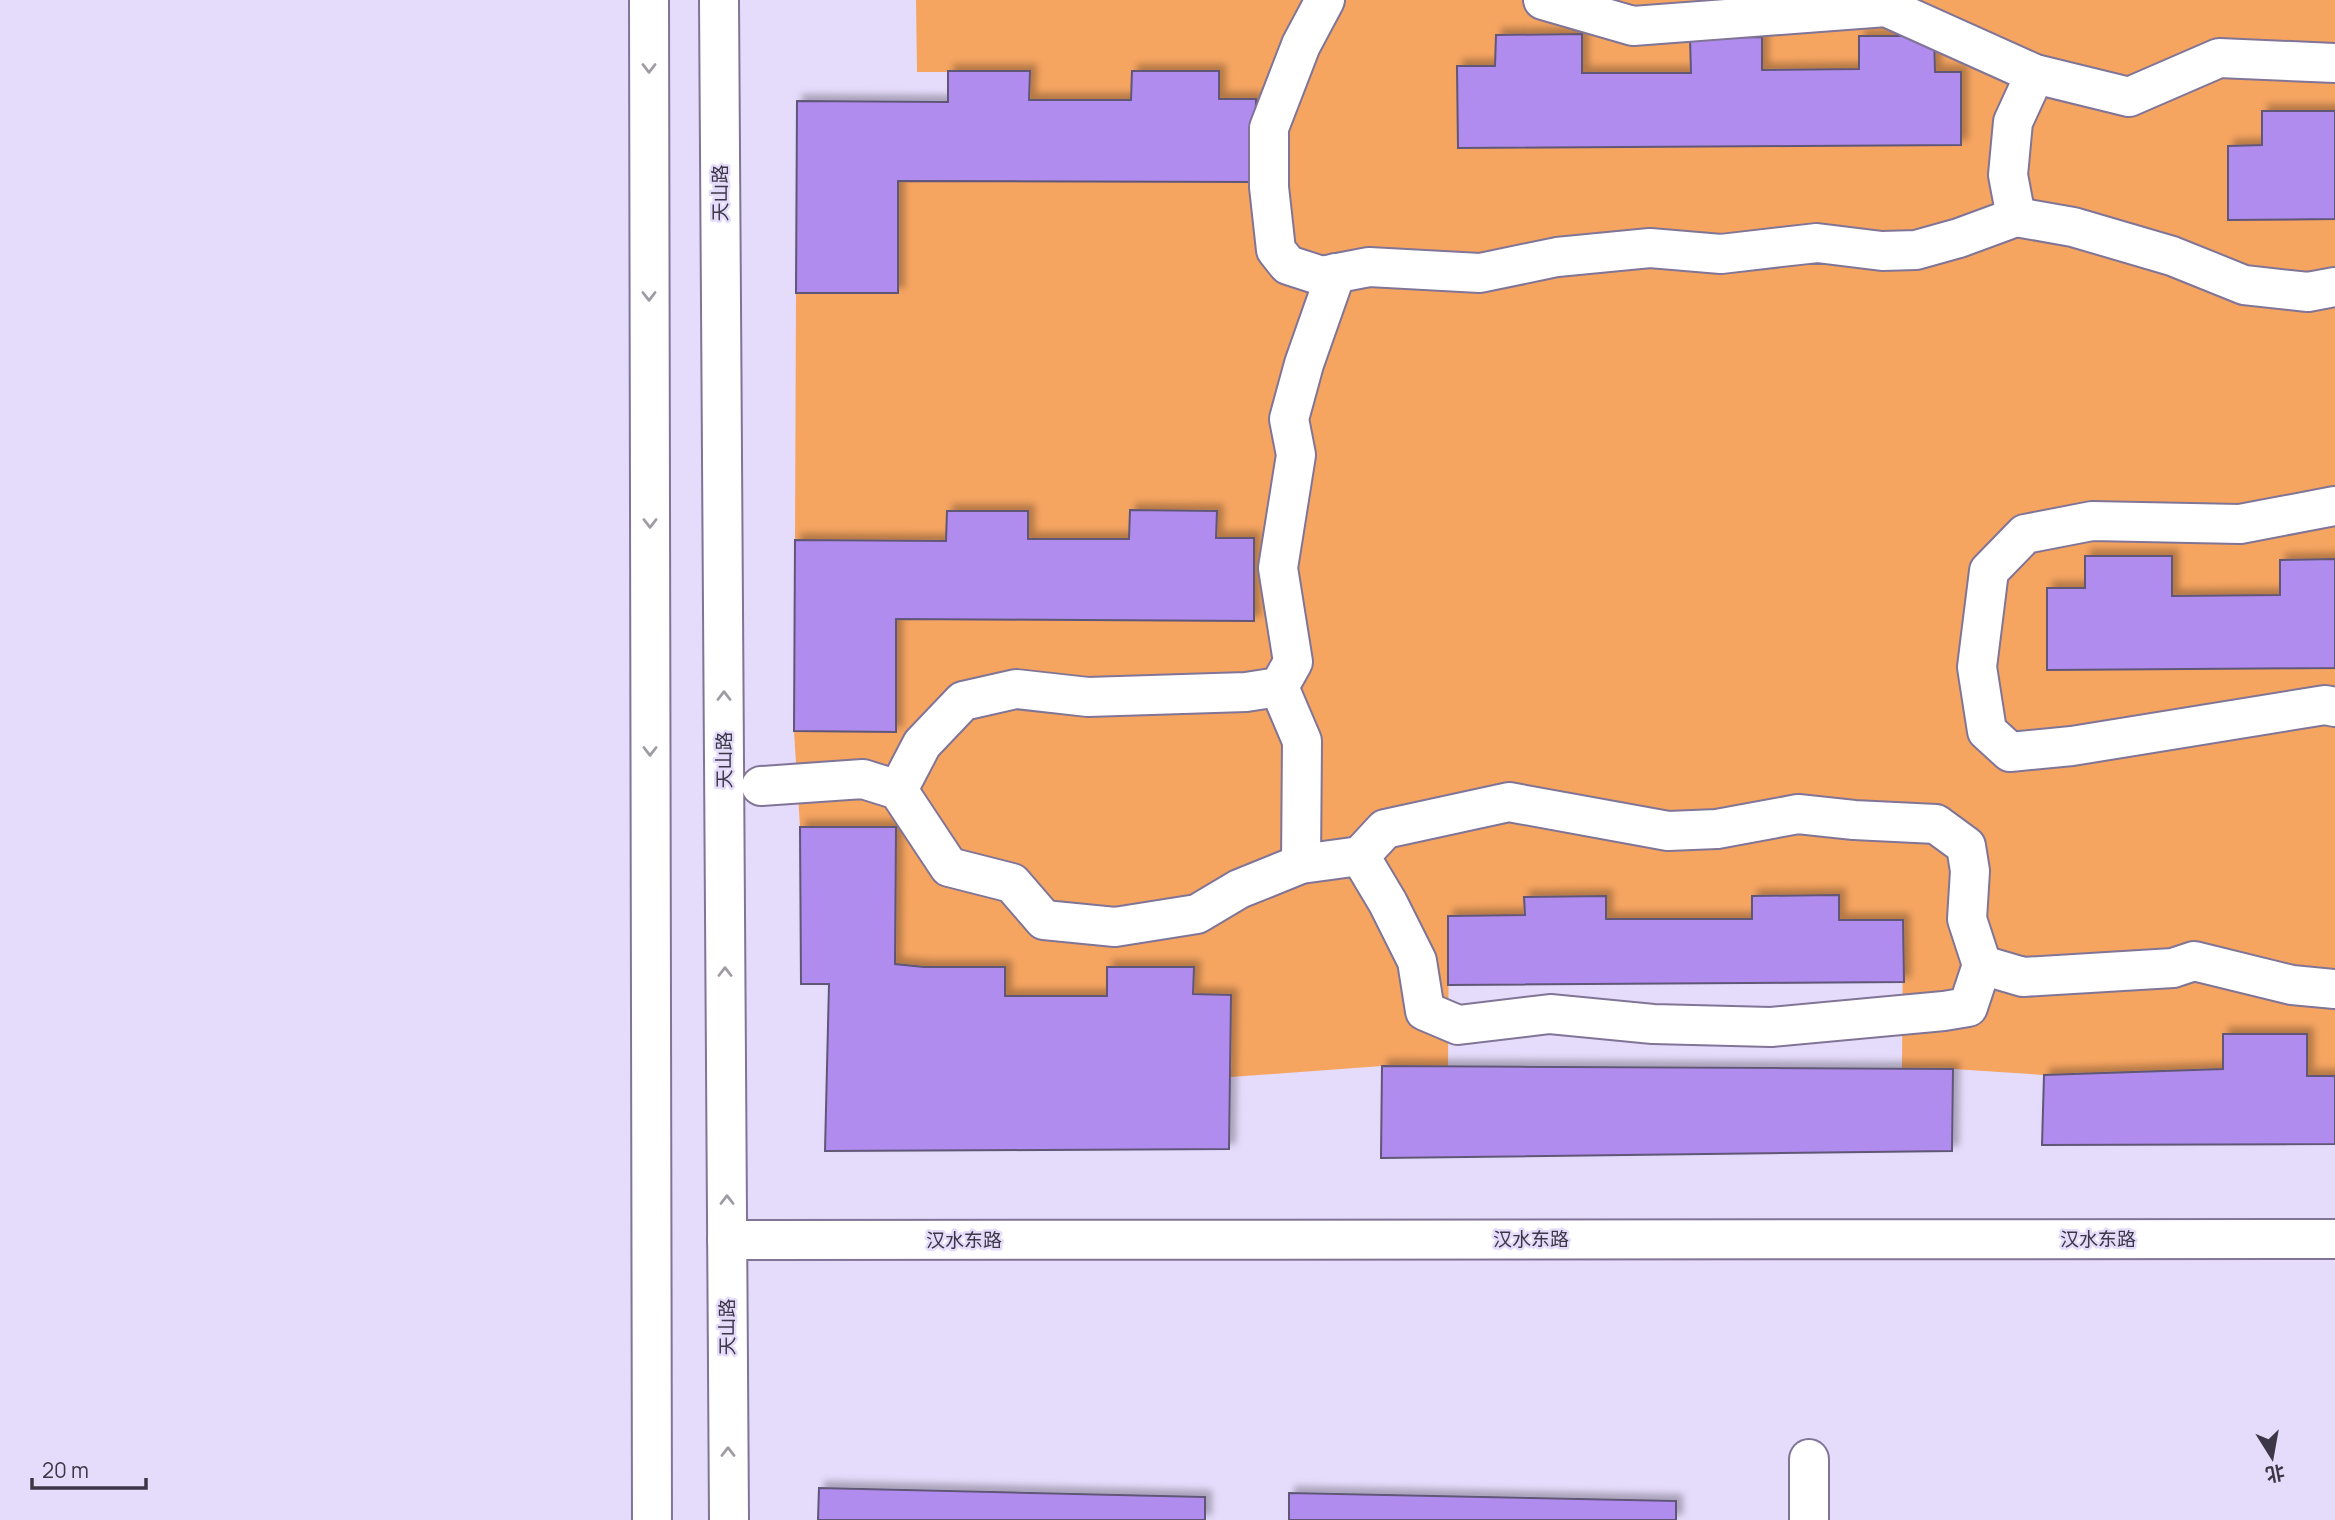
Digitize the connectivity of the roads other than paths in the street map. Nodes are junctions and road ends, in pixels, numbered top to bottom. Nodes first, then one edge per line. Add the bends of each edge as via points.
1 (649, 0) edge
2 (719, 0) edge
3 (1325, 0) edge
4 (1543, 0) edge
5 (2335, 63) edge
6 (2035, 74) junction
7 (2016, 217) junction
8 (1336, 273) junction
9 (2335, 287) edge
10 (2335, 506) edge
11 (1279, 687) junction
12 (2335, 708) edge
13 (761, 786) dead end
14 (898, 790) junction
15 (1360, 856) junction
16 (1301, 864) junction
17 (1983, 965) junction
18 (2335, 989) edge
19 (2335, 1239) edge
20 (727, 1240) junction
21 (1809, 1458) dead end
22 (652, 1520) edge
23 (729, 1520) edge
24 (1809, 1520) edge

1 -> 22 street
20 -> 2 street, 天山路
3 - 8 street via 1301,45 1269,128 1269,187 1276,250 1288,265 1322,276
4 - 6 street via 1633,26 1886,7
5 - 6 street via 2219,58 2129,97
6 - 7 street via 2013,122 2008,175
7 - 8 street via 1916,250 1817,243 1721,254 1650,248 1557,257 1480,273 1369,267
7 - 9 street via 2073,226 2172,256 2244,285 2308,292
8 - 11 street via 1289,419 1296,455 1278,568 1293,662
10 - 12 street via 2240,524 2092,521 2025,534 1989,571 1977,667 1986,731 2010,752 2325,705
11 - 14 street via 1088,697 1016,689 963,701 922,744
11 - 16 street via 1303,741
13 - 14 street via 863,779
14 - 16 street via 949,867 1012,883 1044,920 1115,927 1197,914 1239,889
15 - 16 street
15 - 17 street via 1385,829 1509,802 1668,831 1717,830 1798,814 1936,824 1966,846 1970,871 1967,919
15 - 17 street via 1417,961 1425,1010 1458,1025 1550,1014 1653,1024 1772,1027 1944,1011 1968,1007
17 - 18 street via 2023,977 2173,968 2194,961 2292,985
19 - 20 street, 汉水东路
23 -> 20 street, 天山路
21 - 24 street

